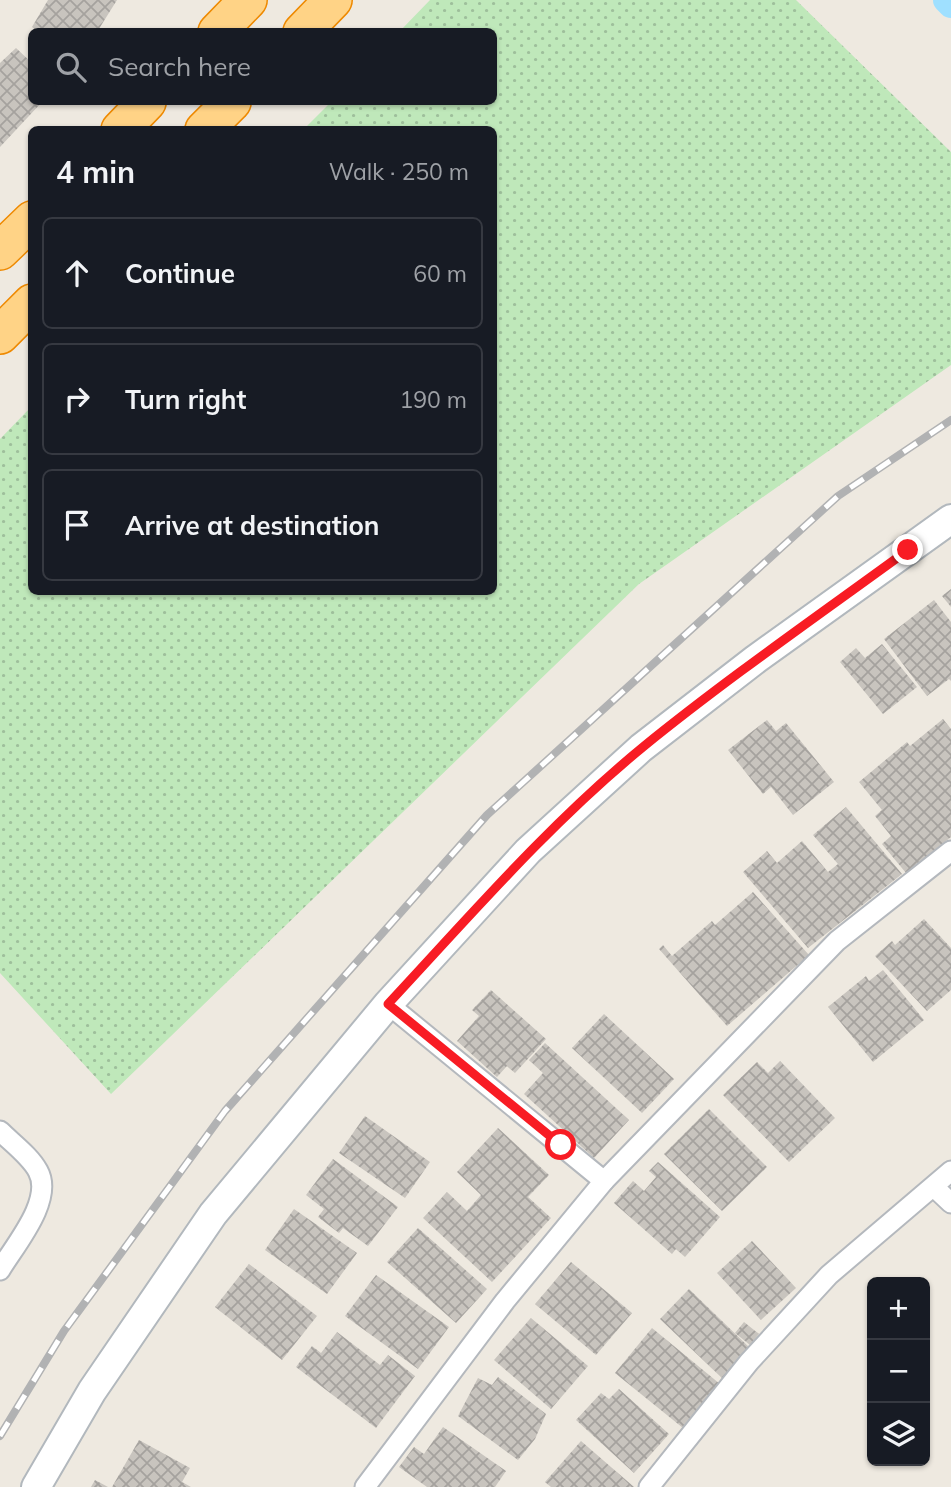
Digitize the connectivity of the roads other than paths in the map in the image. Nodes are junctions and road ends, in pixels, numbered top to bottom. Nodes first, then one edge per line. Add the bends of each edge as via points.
1 (248, 0) edge
2 (333, 0) edge
3 (221, 28) edge
4 (306, 28) edge
5 (144, 105) edge
6 (229, 105) edge
7 (124, 126) edge
8 (208, 126) edge
9 (28, 224) edge
10 (0, 251) edge
11 (28, 307) edge
12 (0, 335) edge
13 (951, 519) edge
14 (951, 851) edge
15 (388, 1004) junction
16 (0, 1131) edge
17 (951, 1171) edge
18 (604, 1181) junction
19 (934, 1186) junction
20 (951, 1203) edge
21 (0, 1270) edge
22 (36, 1487) edge
23 (365, 1487) edge
24 (649, 1487) edge

1 - 3 highway
2 - 4 highway
5 - 7 highway
6 - 8 highway
9 - 10 highway
11 - 12 highway
13 - 15 street via 641,748 528,851
14 - 18 street via 837,942
15 - 18 street
15 - 22 street via 213,1213 92,1391
16 - 21 street via 37,1168 43,1190 41,1203
17 - 19 street
18 - 23 street via 505,1301
19 - 20 street
19 - 24 street via 829,1276 749,1362

